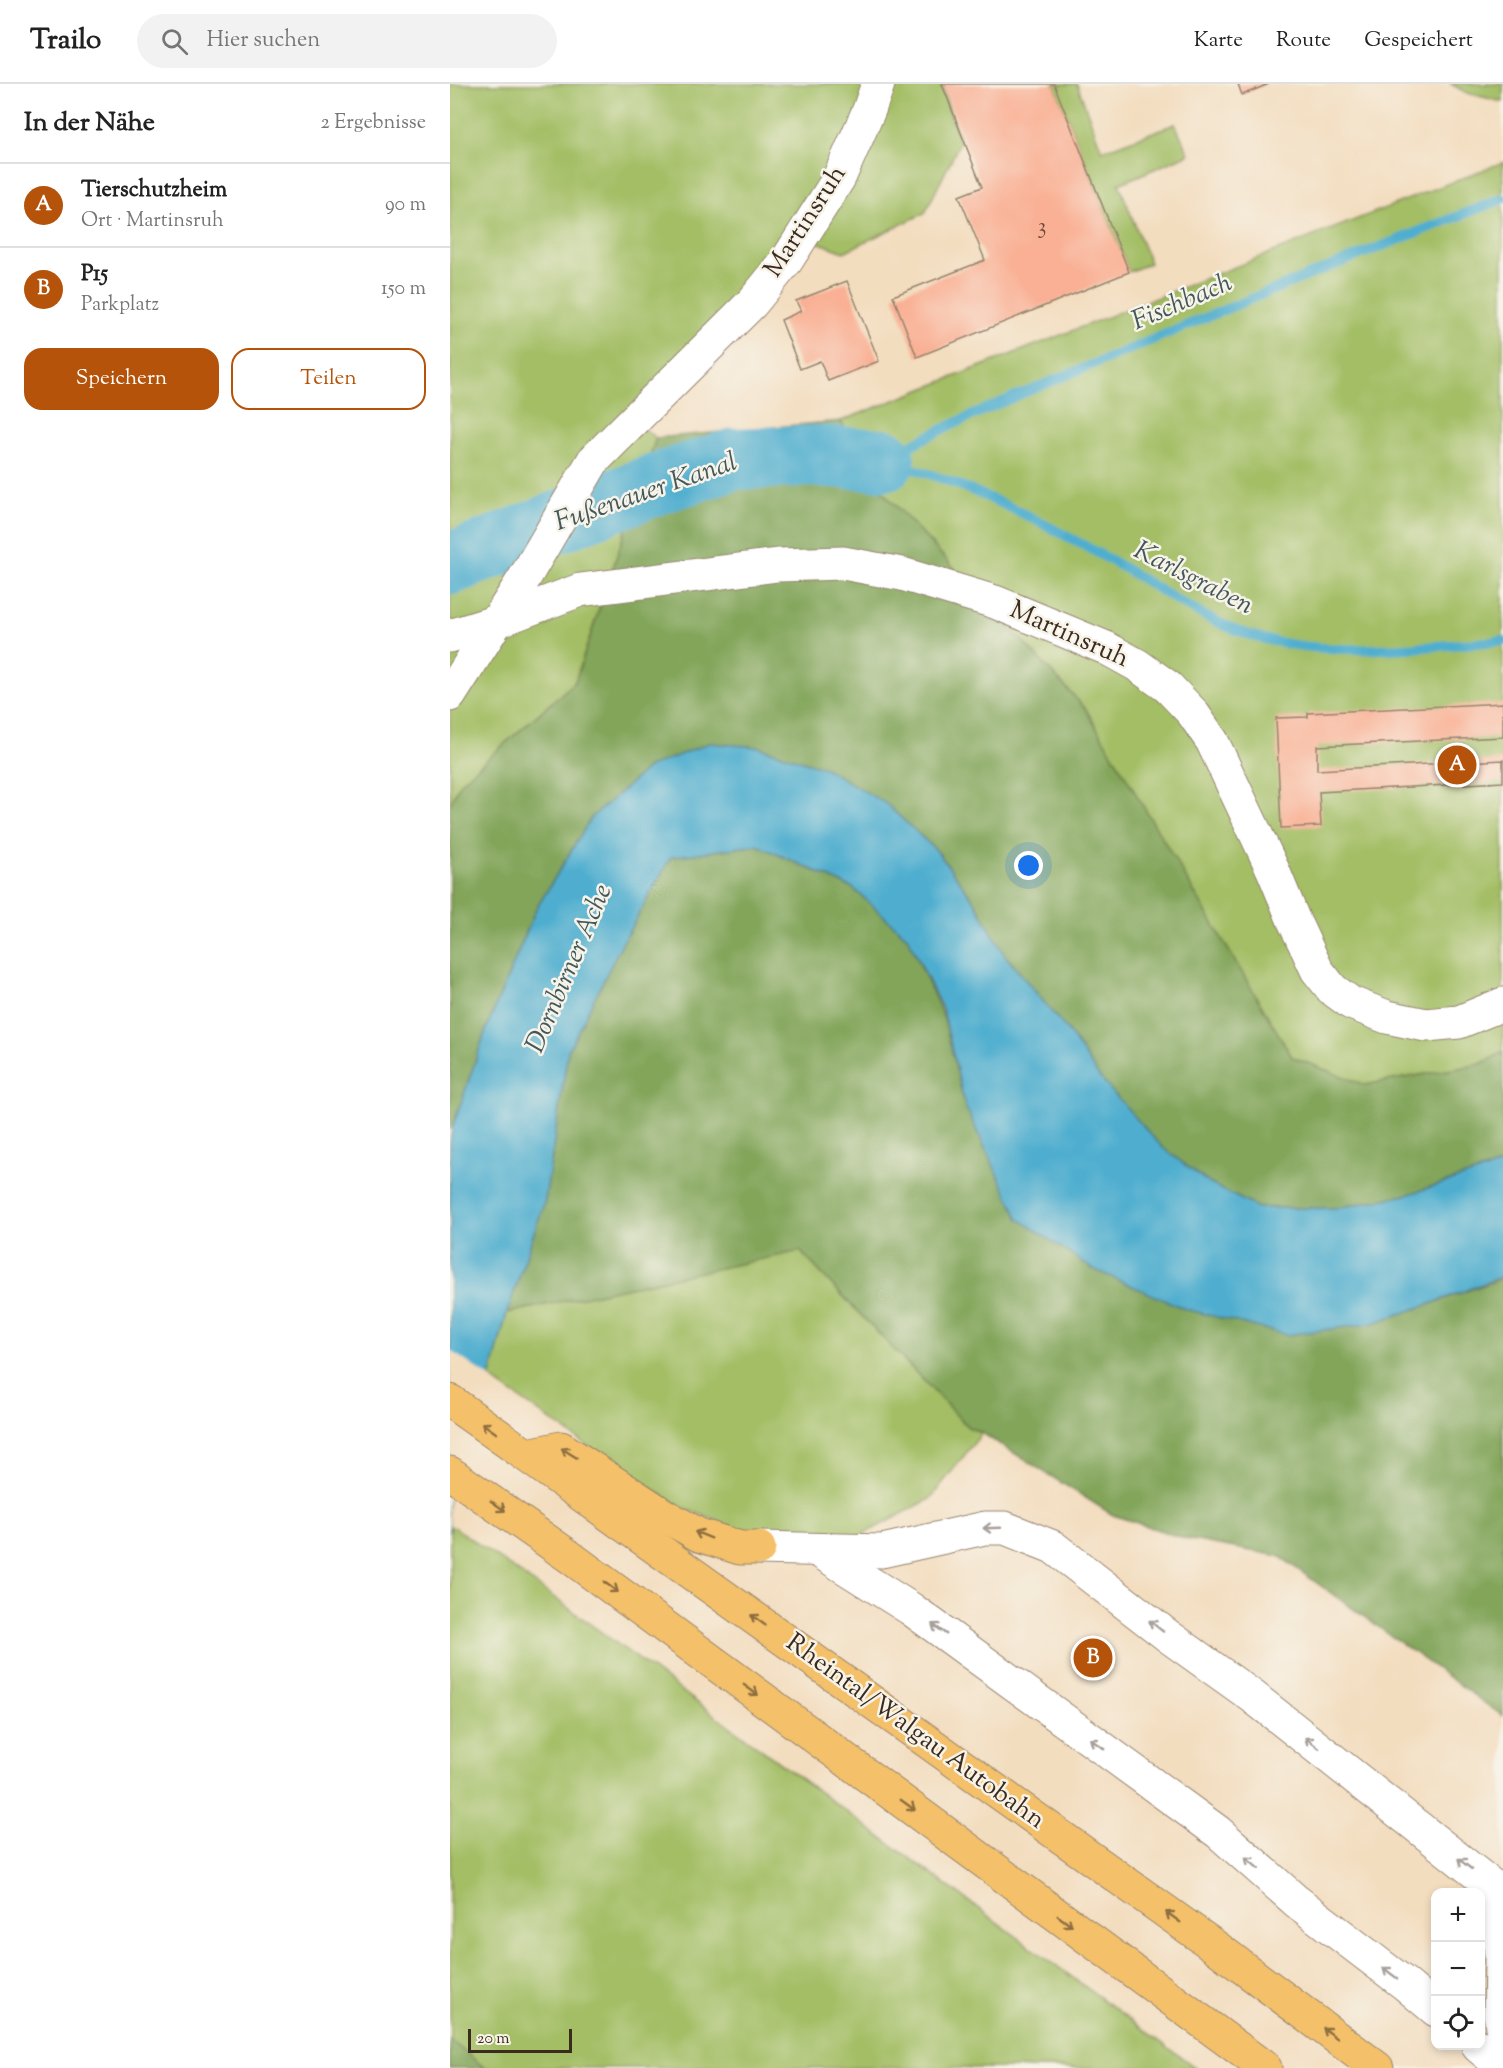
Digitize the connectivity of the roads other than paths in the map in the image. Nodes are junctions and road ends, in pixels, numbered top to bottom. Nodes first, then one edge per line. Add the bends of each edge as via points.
1 (878, 84) edge
2 (498, 621) junction
3 (450, 636) edge
4 (450, 695) edge
5 (1503, 1004) edge
6 (450, 1401) edge
7 (450, 1473) edge
8 (600, 1490) junction
9 (759, 1548) joint
10 (819, 1551) junction
11 (1177, 2003) junction
12 (1431, 2006) edge
13 (1503, 2034) edge
14 (1483, 2050) edge
15 (1503, 2067) edge
16 (1237, 2068) edge
17 (1265, 2068) edge
18 (1377, 2068) edge

1 - 2 street, Martinsruh via 838,178 786,260 752,303 593,461
2 - 3 street, Martinsruh
2 - 4 street, Martinsruh
2 - 5 street, Martinsruh via 580,590 778,565 843,562 902,574 995,602 1107,648 1168,687 1192,711 1212,741 1317,970 1332,989 1351,1003 1387,1017 1426,1025 1459,1022
8 -> 6 highway via 561,1448 528,1455
7 -> 11 highway
9 -> 8 highway via 740,1548 699,1535 662,1514
18 -> 8 highway, Rheintal/Walgau Autobahn
9 - 10 street
12 -> 10 street via 1296,1901 1218,1832 911,1609
13 -> 10 street via 1495,1887 1252,1696 1053,1547 1005,1528 985,1528 882,1551
11 - 16 highway
11 - 17 highway
14 - 15 street

